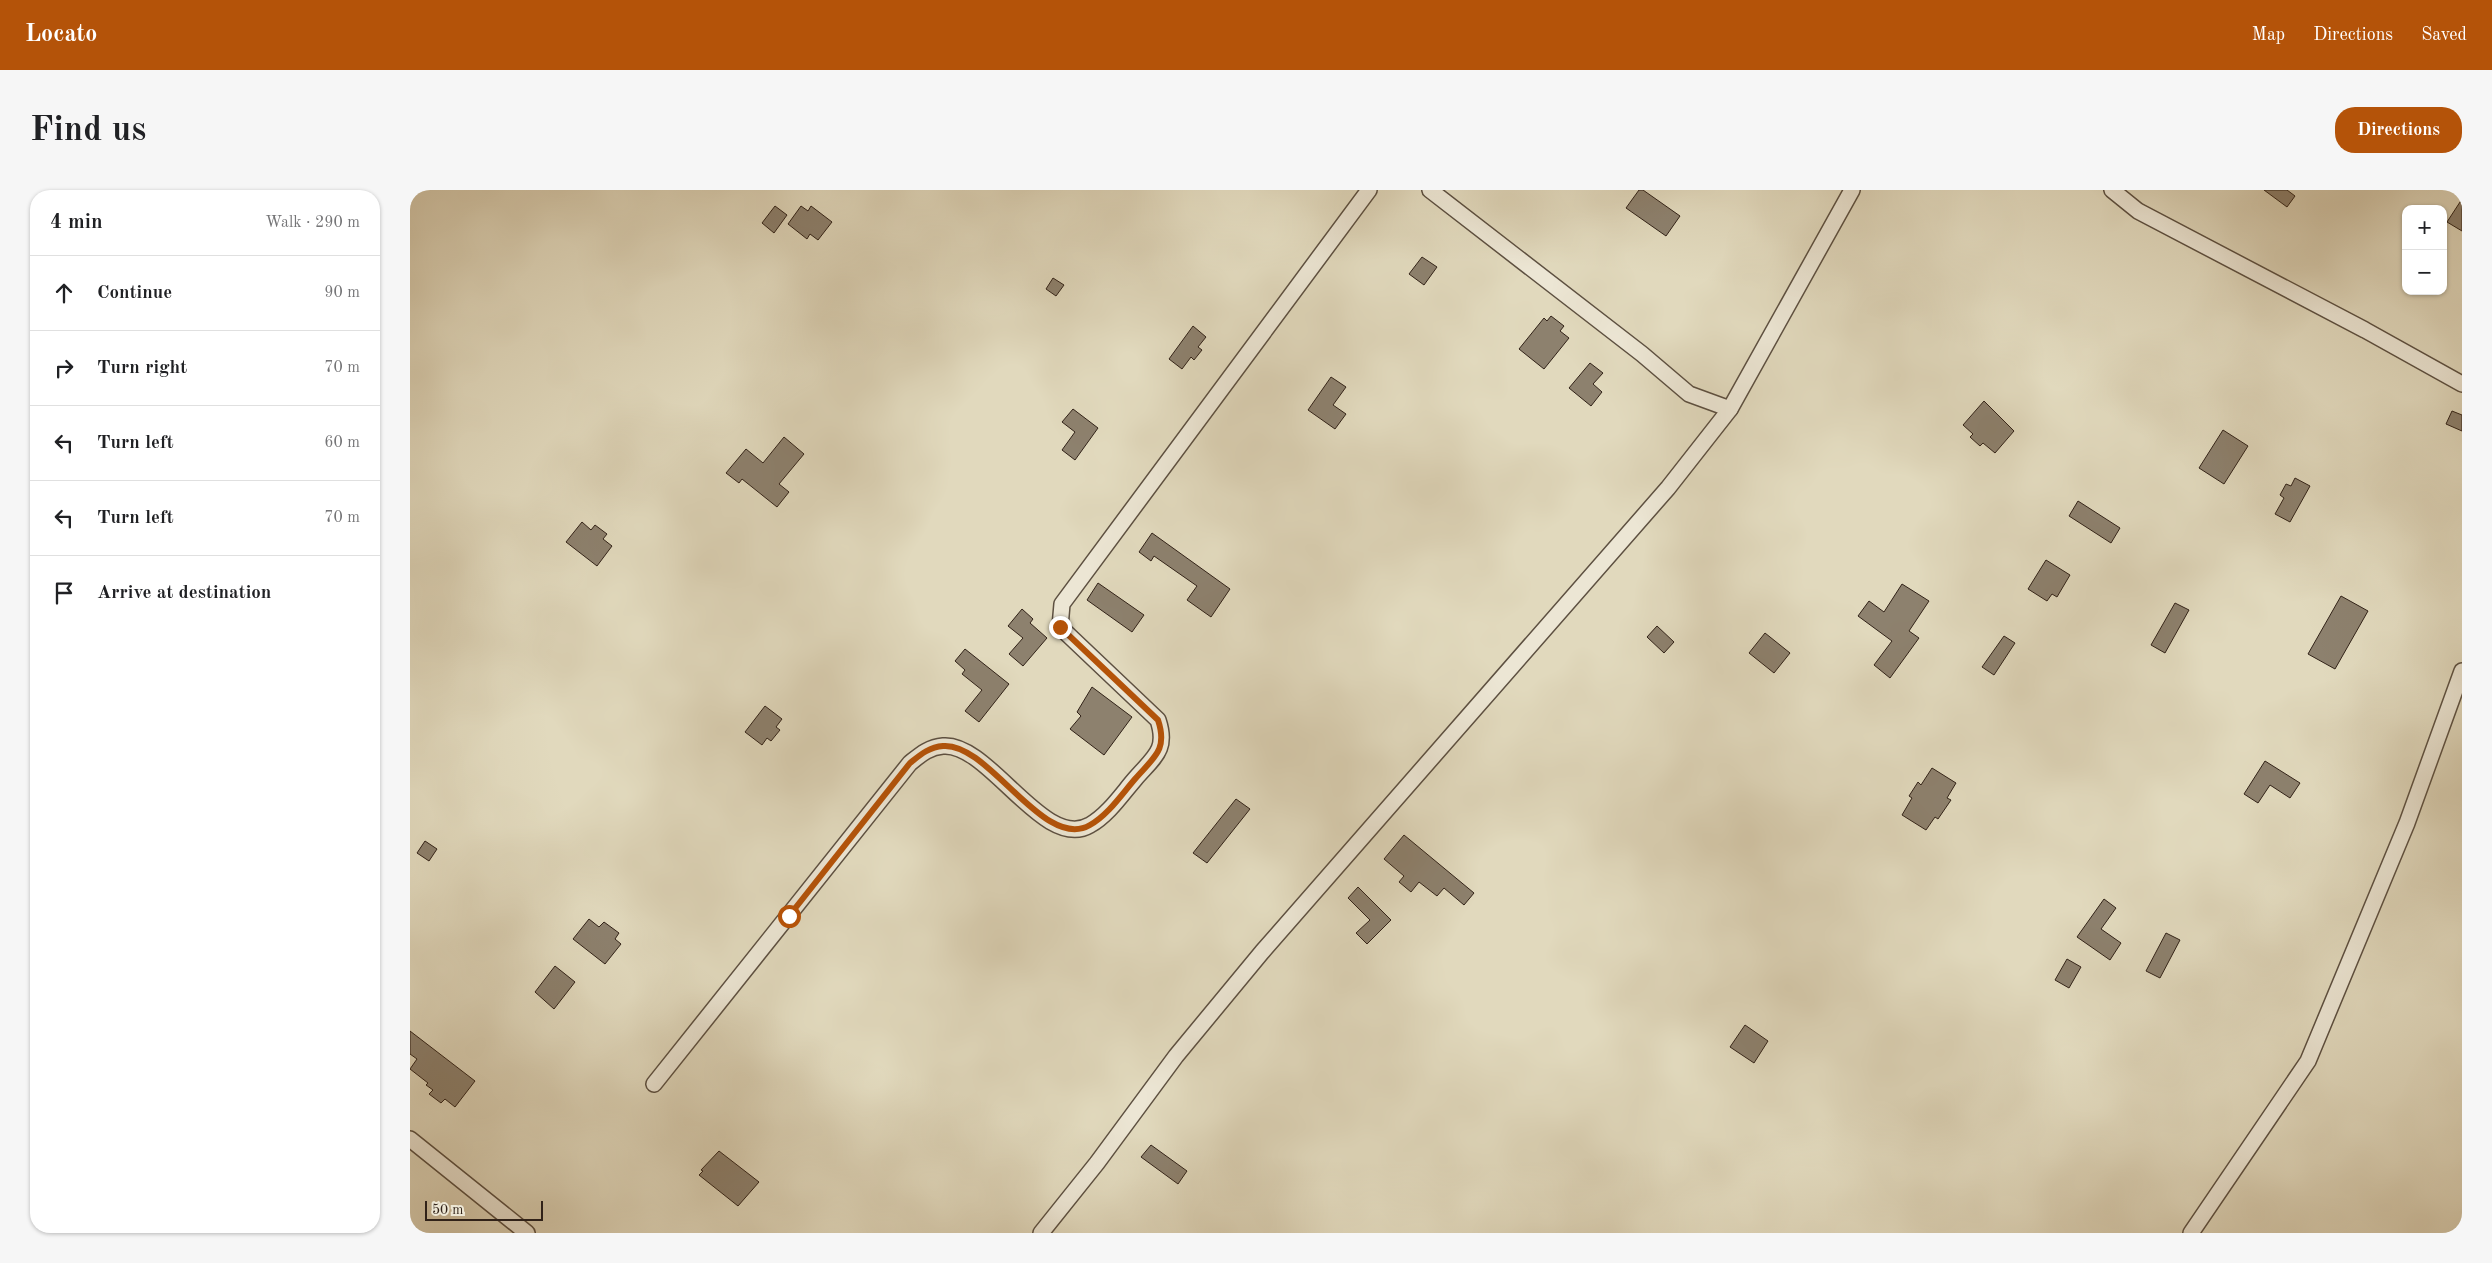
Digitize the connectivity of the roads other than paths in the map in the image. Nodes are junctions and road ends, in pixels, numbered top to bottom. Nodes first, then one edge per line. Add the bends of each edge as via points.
1 (1369, 190) edge
2 (1430, 190) edge
3 (1852, 190) edge
4 (2112, 190) edge
5 (2462, 384) edge
6 (1730, 409) junction
7 (2462, 671) edge
8 (654, 1084) dead end
9 (410, 1139) edge
10 (527, 1233) edge
11 (1041, 1233) edge
12 (2191, 1233) edge

1 - 8 street via 1062,604 1060,627 1158,720 1164,737 1158,751 1089,826 1068,830 1048,821 963,750 944,746 927,750 910,763
2 - 6 street via 1689,394
3 - 6 street
4 - 5 street via 2138,211
6 - 11 street via 1668,488 1262,952 1176,1056
7 - 12 street via 2407,823 2308,1061
9 - 10 street

